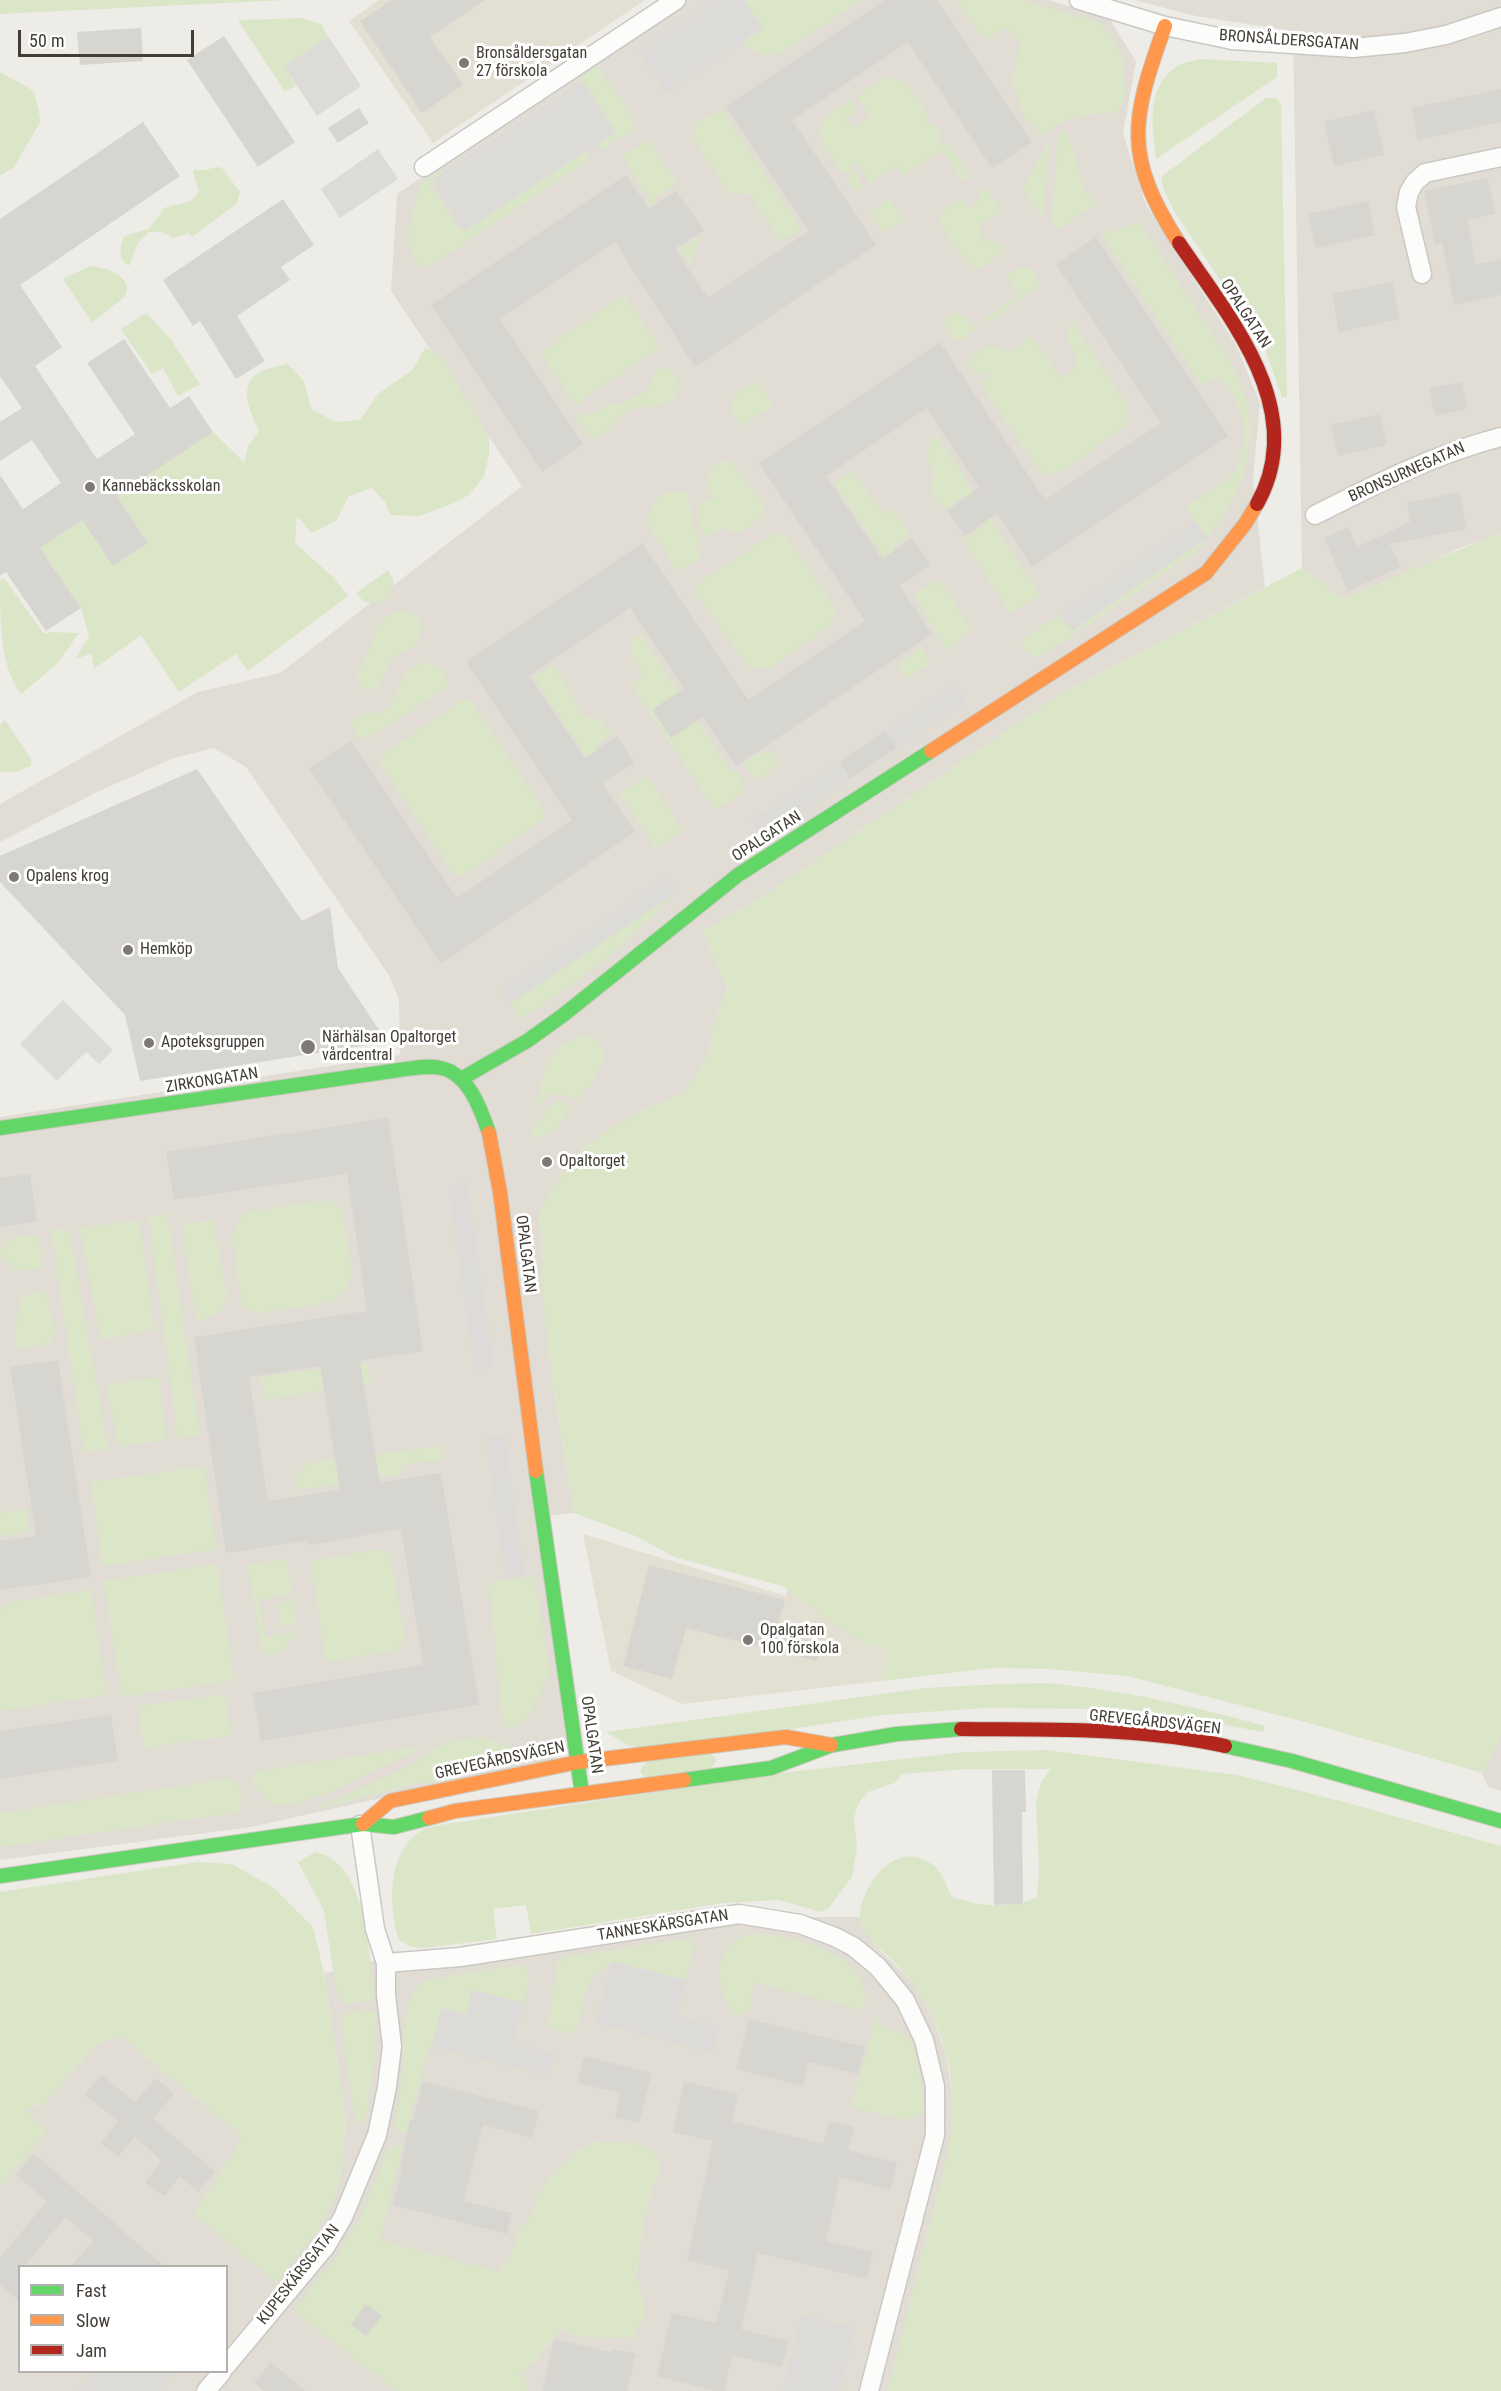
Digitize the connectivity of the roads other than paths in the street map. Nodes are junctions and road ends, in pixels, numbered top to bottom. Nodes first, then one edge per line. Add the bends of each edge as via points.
1 (676, 0) edge
2 (1079, 0) edge
3 (1501, 17) edge
4 (1165, 26) junction
5 (1501, 157) edge
6 (423, 167) dead end
7 (1422, 274) dead end
8 (1501, 437) edge
9 (1316, 515) dead end
10 (461, 1079) junction
11 (0, 1128) edge
12 (832, 1745) junction
13 (578, 1761) junction
14 (582, 1794) junction
15 (1501, 1821) edge
16 (361, 1824) junction
17 (0, 1875) edge
18 (386, 1963) junction
19 (228, 2364) edge
20 (221, 2373) edge
21 (206, 2391) edge
22 (869, 2391) edge

1 - 6 street
2 - 4 street, BRONSÅLDERSGATAN
3 - 4 street, BRONSÅLDERSGATAN via 1446,35 1353,48 1232,40
4 - 10 street, OPALGATAN via 1144,87 1137,142 1142,171 1156,208 1255,357 1271,404 1274,449 1261,499 1248,523 1206,573 738,875 561,1017
5 - 7 street via 1425,173 1415,182 1406,207
8 - 9 street, BRONSURNEGATAN via 1426,461
10 - 11 street, ZIRKONGATAN via 450,1070 428,1067
10 - 13 street, OPALGATAN via 474,1097 486,1128 496,1170
12 - 13 street, GREVEGÅRDSVÄGEN via 786,1737
12 - 14 street, GREVEGÅRDSVÄGEN via 771,1768
12 - 15 street, GREVEGÅRDSVÄGEN via 961,1729 1102,1732 1202,1742 1292,1761
13 - 14 street, OPALGATAN
13 - 16 street, GREVEGÅRDSVÄGEN via 390,1801
14 - 16 street, GREVEGÅRDSVÄGEN via 455,1811 394,1827
16 - 17 street, GREVEGÅRDSVÄGEN
16 - 18 street, KUPESKÄRSGATAN via 375,1929
18 - 19 street, KUPESKÄRSGATAN via 392,2046 377,2135 361,2178 326,2246
18 - 22 street, TANNESKÄRSGATAN via 460,1957 739,1914 800,1924 835,1937 878,1966 905,2000 924,2040 935,2086 935,2135
20 - 21 street

